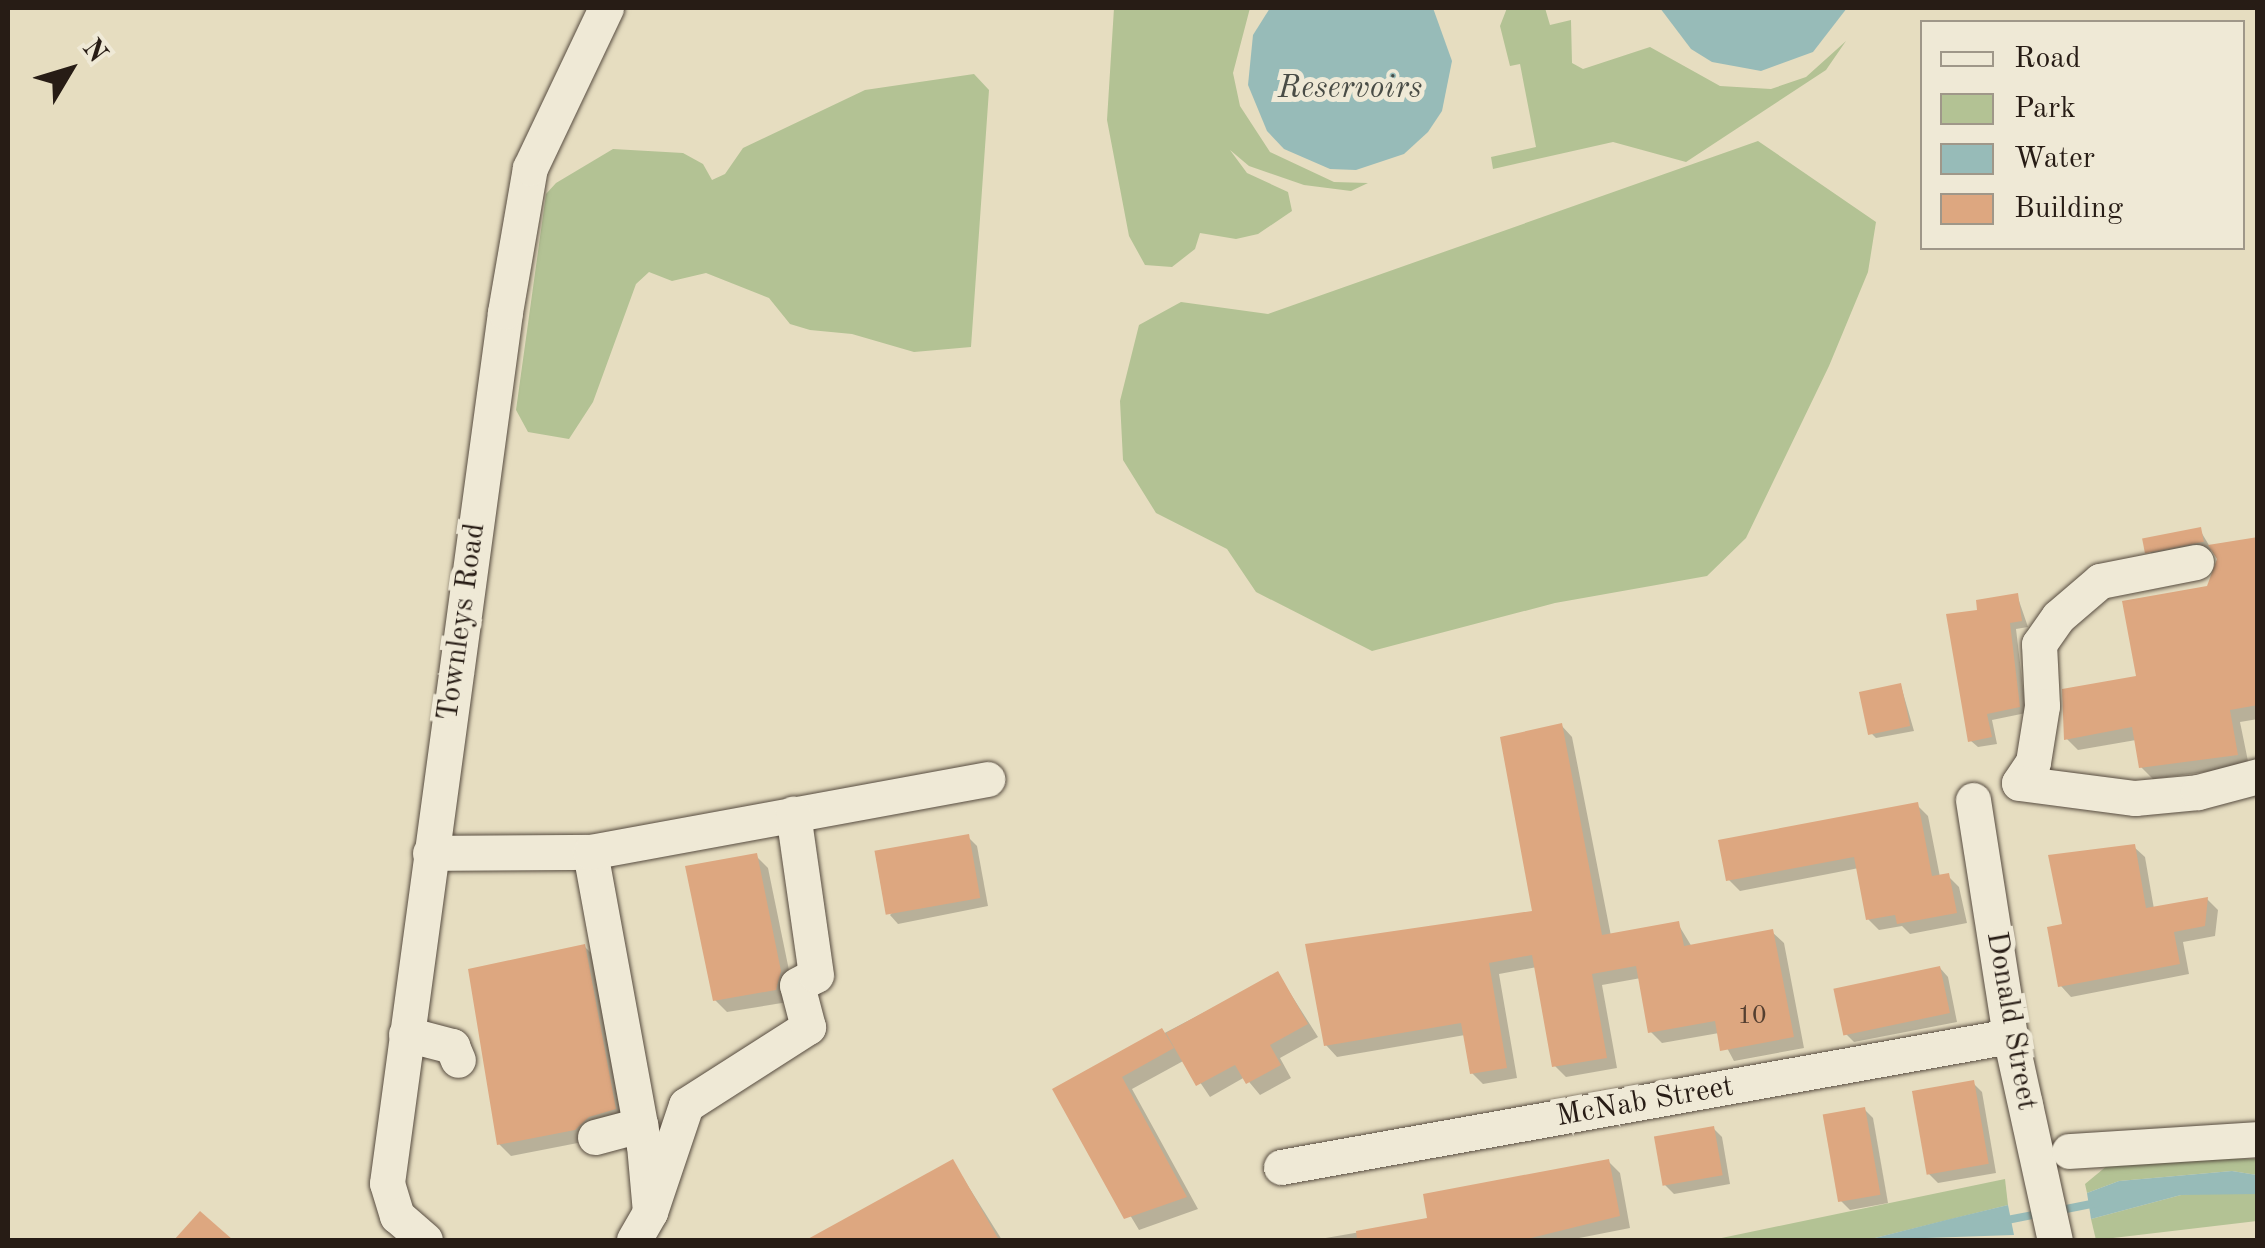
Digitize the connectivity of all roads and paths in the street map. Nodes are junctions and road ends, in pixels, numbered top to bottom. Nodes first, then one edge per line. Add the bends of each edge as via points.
1 (606, 8) edge
2 (2196, 562) dead end
3 (2258, 776) edge
4 (987, 779) dead end
5 (1973, 800) dead end
6 (793, 814) junction
7 (430, 852) junction
8 (590, 852) junction
9 (406, 1034) junction
10 (2010, 1036) junction
11 (458, 1060) dead end
12 (640, 1125) junction
13 (595, 1138) dead end
14 (2258, 1138) edge
15 (2054, 1159) junction
16 (1281, 1167) dead end
17 (642, 1226) edge
18 (425, 1240) edge
19 (2055, 1240) edge

1 - 7 street, Townleys Road via 530,168
2 - 3 street via 2100,581 2058,616 2039,644 2042,706 2034,762 2020,783 2135,798 2198,792
4 - 6 street
5 - 10 street, Donald Street
6 - 8 street
6 - 17 street via 816,976 797,985 808,1027 686,1106
7 - 8 street
7 - 9 street, Townleys Road
8 - 12 street
9 - 11 street via 452,1046
9 - 18 street, Townleys Road via 387,1183 397,1216
10 - 15 street, Donald Street
10 - 16 street, McNab Street
12 - 13 street
12 - 17 street
14 - 15 street
15 - 19 street, Donald Street

